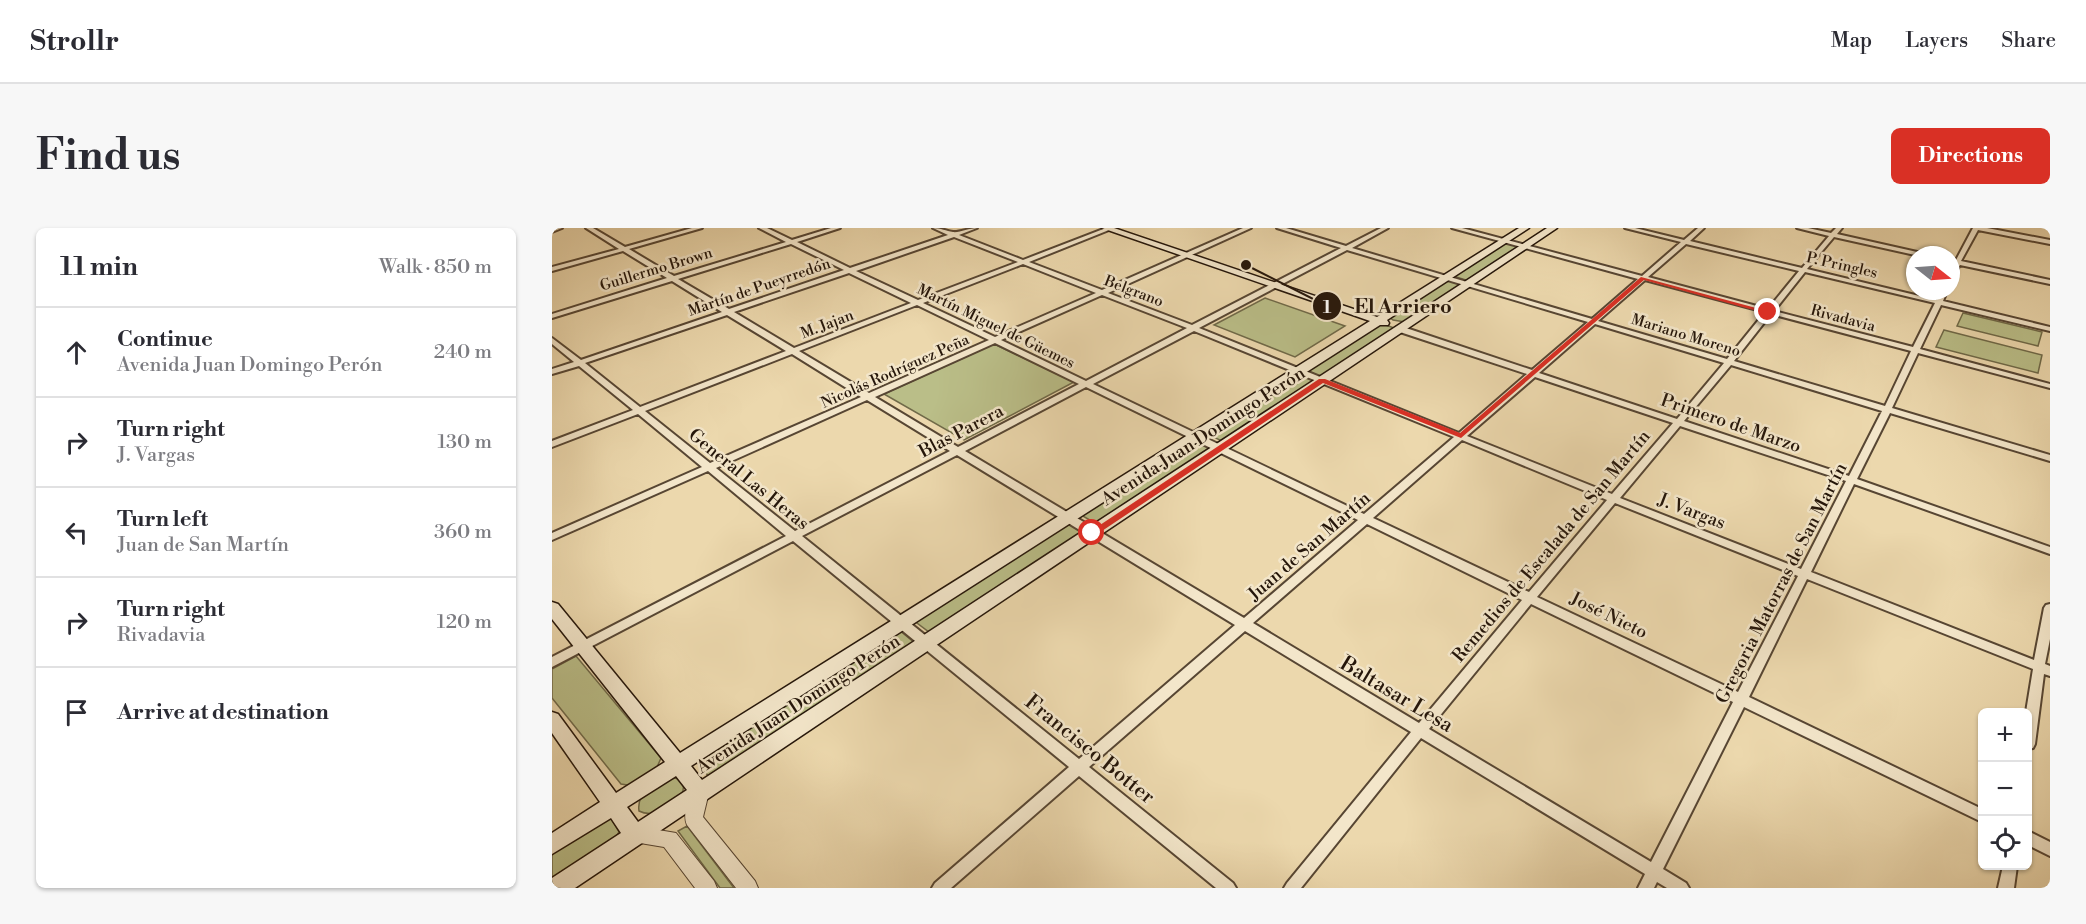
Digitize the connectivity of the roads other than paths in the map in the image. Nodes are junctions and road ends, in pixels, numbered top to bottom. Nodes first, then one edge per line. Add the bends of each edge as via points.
1 (559, 228) edge
2 (589, 228) edge
3 (699, 228) edge
4 (762, 228) edge
5 (837, 228) edge
6 (936, 228) edge
7 (974, 228) edge
8 (1109, 228) edge
9 (1248, 228) edge
10 (1280, 228) edge
11 (1385, 228) edge
12 (1455, 228) edge
13 (1525, 228) edge
14 (1553, 228) edge
15 (1628, 228) edge
16 (1701, 228) edge
17 (1800, 228) edge
18 (1977, 228) edge
19 (552, 230) edge
20 (1836, 232) edge
21 (953, 235) junction
22 (1505, 241) junction
23 (790, 242) junction
24 (1685, 242) junction
25 (2050, 242) edge
26 (1526, 246) junction
27 (1347, 248) junction
28 (624, 249) junction
29 (1906, 250) edge
30 (1960, 252) edge
31 (1186, 256) junction
32 (1023, 262) junction
33 (1960, 262) edge
34 (552, 269) edge
35 (1803, 270) junction
36 (849, 271) junction
37 (1446, 278) junction
38 (1643, 278) junction
39 (672, 279) junction
40 (2050, 282) edge
41 (1468, 284) junction
42 (1275, 286) junction
43 (1101, 294) junction
44 (1939, 302) junction
45 (917, 303) junction
46 (728, 312) junction
47 (1768, 312) junction
48 (552, 316) edge
49 (1378, 321) junction
50 (1593, 322) junction
51 (1193, 328) junction
52 (1400, 329) junction
53 (2050, 329) edge
54 (552, 340) edge
55 (995, 341) junction
56 (792, 351) junction
57 (1915, 351) junction
58 (1729, 362) junction
59 (580, 363) junction
60 (1299, 370) junction
61 (552, 372) edge
62 (1534, 373) junction
63 (1322, 381) junction
64 (1086, 384) junction
65 (2050, 386) edge
66 (868, 397) junction
67 (1887, 410) junction
68 (639, 411) junction
69 (1678, 422) junction
70 (1461, 436) junction
71 (1195, 437) junction
72 (552, 444) edge
73 (1219, 449) junction
74 (957, 451) junction
75 (2050, 458) edge
76 (709, 468) junction
77 (1851, 480) junction
78 (1612, 498) junction
79 (1068, 518) junction
80 (1365, 519) junction
81 (1092, 533) junction
82 (794, 536) junction
83 (552, 537) edge
84 (2050, 551) edge
85 (1804, 573) junction
86 (1529, 598) junction
87 (552, 608) edge
88 (2050, 608) edge
89 (901, 623) junction
90 (1244, 624) junction
91 (925, 643) junction
92 (584, 646) junction
93 (552, 662) edge
94 (2044, 668) edge
95 (1741, 700) junction
96 (552, 719) edge
97 (2032, 725) edge
98 (1419, 730) junction
99 (677, 764) junction
100 (1079, 767) junction
101 (700, 792) junction
102 (615, 804) junction
103 (1978, 814) edge
104 (635, 835) junction
105 (2032, 840) edge
106 (552, 844) edge
107 (2050, 849) edge
108 (2009, 870) edge
109 (1653, 871) junction
110 (556, 888) edge
111 (706, 888) edge
112 (748, 888) edge
113 (939, 888) edge
114 (1228, 888) edge
115 (1292, 888) edge
116 (1646, 888) edge
117 (1681, 888) edge
118 (2006, 888) edge

1 - 19 street
2 - 28 street, Baltasar Lesa
3 - 28 street
4 - 23 street, Martín Miguel de Güemes
5 - 23 street, Guillermo Brown
6 - 21 street, Belgrano
7 - 21 street, Martín de Pueyrredón
8 - 31 main road
8 - 32 street, M. Jajan
9 - 31 street, Nicolás Rodríguez Peña
10 - 27 street, Mariano Moreno
11 - 27 street, Blas Parera
12 - 22 street, Rivadavia
13 - 22 main road, Avenida Juan Domingo Perón
14 - 26 main road, Avenida Juan Domingo Perón
15 - 24 street, P. Pringles
16 - 24 street, Juan de San Martín
17 - 20 street
18 - 25 street
18 - 30 street
20 - 29 street
20 - 35 street, Remedios de Escalada de San Martín
21 - 32 street, Belgrano
21 - 36 street, Martín de Pueyrredón
22 - 26 street, Rivadavia
22 - 37 main road, Avenida Juan Domingo Perón
23 - 36 street, Martín Miguel de Güemes
23 - 39 street, Guillermo Brown
24 - 35 street, P. Pringles
24 - 38 street, Juan de San Martín
26 - 38 street, Rivadavia
26 - 41 main road, Avenida Juan Domingo Perón
27 - 37 street, Mariano Moreno
27 - 42 street, Blas Parera
28 - 34 street
28 - 39 street, Baltasar Lesa
31 - 42 main road
31 - 43 street, Nicolás Rodríguez Peña
32 - 43 street, Belgrano
32 - 45 street, M. Jajan
33 - 40 street
35 - 44 street, P. Pringles
35 - 47 street, Remedios de Escalada de San Martín
36 - 45 street, Martín Miguel de Güemes
36 - 46 street, Martín de Pueyrredón
37 - 41 street, Mariano Moreno
37 - 49 main road, Avenida Juan Domingo Perón
38 - 47 street, Rivadavia
38 - 50 street, Juan de San Martín
39 - 46 street, Baltasar Lesa
39 - 48 street, Guillermo Brown
41 - 50 street, Mariano Moreno
41 - 52 main road, Avenida Juan Domingo Perón
42 - 49 main road
42 - 51 street, Blas Parera
43 - 51 street, Belgrano
43 - 55 street, Nicolás Rodríguez Peña
44 - 53 street, P. Pringles
44 - 57 street, Gregoria Matorras de San Martín
45 - 55 street, Martín Miguel de Güemes
45 - 56 street, M. Jajan
46 - 56 street, Baltasar Lesa
46 - 59 street, Martín de Pueyrredón
47 - 57 street, Rivadavia
47 - 58 street, Remedios de Escalada de San Martín
49 - 52 main road
49 - 60 main road, Avenida Juan Domingo Perón
50 - 58 street, Mariano Moreno
50 - 62 street, Juan de San Martín
51 - 60 street, Belgrano
51 - 64 street, Blas Parera
52 - 62 street, Primero de Marzo
52 - 63 main road, Avenida Juan Domingo Perón
54 - 59 street, General Las Heras
55 - 64 street, Martín Miguel de Güemes
55 - 66 street, Nicolás Rodríguez Peña
56 - 66 street, Baltasar Lesa
56 - 68 street, M. Jajan
57 - 65 street, Rivadavia
57 - 67 street, Gregoria Matorras de San Martín
58 - 67 street, Mariano Moreno
58 - 69 street, Remedios de Escalada de San Martín
59 - 61 street, Martín de Pueyrredón
59 - 68 street, General Las Heras
60 - 63 street, Belgrano
60 - 71 main road, Avenida Juan Domingo Perón
62 - 69 street, Primero de Marzo
62 - 70 street, Juan de San Martín
63 - 70 street, J. Vargas
63 - 73 main road, Avenida Juan Domingo Perón
64 - 71 street, Martín Miguel de Güemes
64 - 74 street, Blas Parera
66 - 74 street, Baltasar Lesa
66 - 76 street, Nicolás Rodríguez Peña
67 - 75 street, Mariano Moreno
67 - 77 street, Gregoria Matorras de San Martín
68 - 72 street, M. Jajan
68 - 76 street, General Las Heras
69 - 77 street, Primero de Marzo
69 - 78 street, Remedios de Escalada de San Martín
70 - 78 street, J. Vargas
70 - 80 street, Juan de San Martín
71 - 73 street, Martín Miguel de Güemes
71 - 79 main road, Avenida Juan Domingo Perón
73 - 80 street, José Nieto
73 - 81 main road, Avenida Juan Domingo Perón
74 - 79 street, Baltasar Lesa
74 - 82 street, Blas Parera
76 - 82 street, General Las Heras
76 - 83 street, Nicolás Rodríguez Peña
77 - 84 street, Primero de Marzo
77 - 85 street, Gregoria Matorras de San Martín
78 - 85 street, J. Vargas
78 - 86 street, Remedios de Escalada de San Martín
79 - 81 street, Baltasar Lesa
79 - 89 main road, Avenida Juan Domingo Perón
80 - 86 street, José Nieto
80 - 90 street, Juan de San Martín
81 - 90 street, Baltasar Lesa
81 - 91 main road, Avenida Juan Domingo Perón
82 - 89 street, General Las Heras
82 - 92 street, Blas Parera
85 - 94 street, J. Vargas
85 - 95 street, Gregoria Matorras de San Martín
86 - 95 street, José Nieto
86 - 98 street, Remedios de Escalada de San Martín
87 - 92 main road
88 - 94 street
89 - 91 street, General Las Heras
89 - 99 main road, Avenida Juan Domingo Perón
90 - 98 street, Baltasar Lesa
90 - 100 street, Juan de San Martín
91 - 100 street, Francisco Botter
91 - 101 main road, Avenida Juan Domingo Perón
92 - 93 street, Blas Parera
92 - 99 main road
94 - 97 street
95 - 103 street, José Nieto
95 - 109 street, Gregoria Matorras de San Martín
96 - 102 main road
98 - 109 street, Baltasar Lesa
98 - 115 street, Remedios de Escalada de San Martín
99 - 101 main road
99 - 102 main road, Avenida Juan Domingo Perón
100 - 113 street, Juan de San Martín
100 - 114 street, Francisco Botter
101 - 104 main road, Avenida Juan Domingo Perón
101 - 112 street via 693,819
102 - 104 main road
102 - 106 main road, Avenida Juan Domingo Perón
104 - 110 main road, Avenida Juan Domingo Perón
104 - 111 street via 669,839
105 - 107 street
108 - 118 street
109 - 116 street, Gregoria Matorras de San Martín
109 - 117 street, Baltasar Lesa

